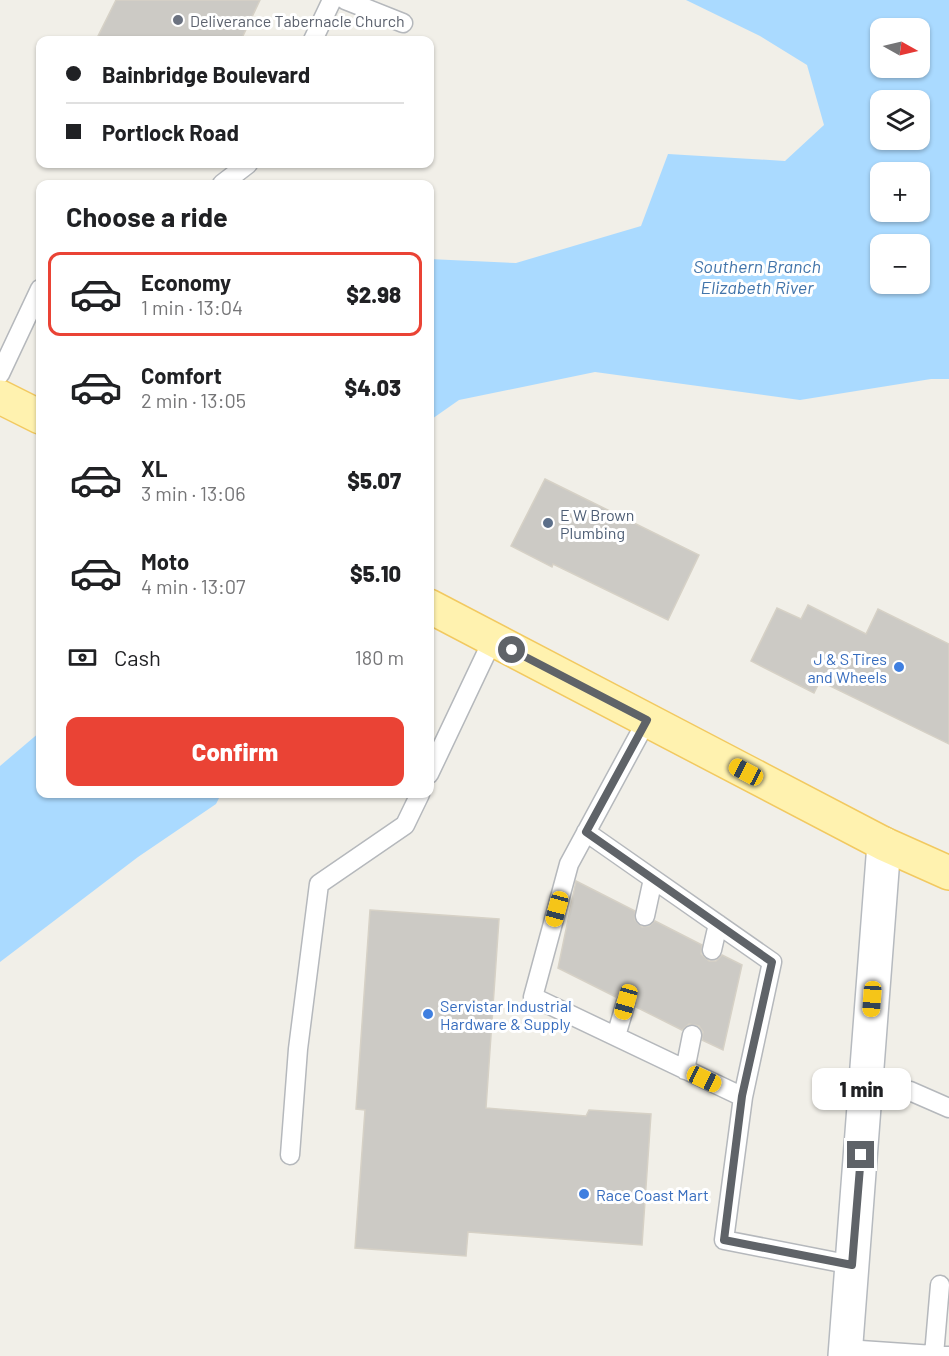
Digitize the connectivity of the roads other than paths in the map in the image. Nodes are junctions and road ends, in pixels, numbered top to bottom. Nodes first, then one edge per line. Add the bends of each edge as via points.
1 (333, 0) edge
2 (345, 0) edge
3 (403, 23) dead end
4 (315, 36) edge
5 (243, 168) edge
6 (227, 180) edge
7 (36, 298) edge
8 (0, 374) edge
9 (0, 397) edge
10 (36, 415) edge
11 (434, 609) edge
12 (493, 639) junction
13 (647, 720) junction
14 (434, 763) edge
15 (418, 798) edge
16 (586, 832) junction
17 (884, 843) junction
18 (949, 873) edge
19 (652, 879) junction
20 (645, 916) dead end
21 (718, 924) junction
22 (712, 950) dead end
23 (626, 1002) dead end
24 (692, 1035) dead end
25 (616, 1036) junction
26 (685, 1070) junction
27 (866, 1088) junction
28 (742, 1096) junction
29 (949, 1108) edge
30 (290, 1155) dead end
31 (852, 1265) junction
32 (940, 1285) dead end
33 (845, 1353) edge
34 (942, 1355) edge

1 - 4 lane
2 - 3 lane
5 - 6 lane
7 - 8 lane
9 - 10 main road
11 - 12 main road
12 - 13 main road
12 - 14 lane
13 - 16 lane
13 - 17 main road
15 - 30 lane via 405,825 319,884 298,1049
16 - 19 lane
16 - 25 lane via 569,864 532,997
17 - 18 main road
17 - 27 main road
19 - 20 lane
19 - 21 lane
21 - 22 lane
21 - 28 lane via 772,962
23 - 25 lane
24 - 26 lane
25 - 26 lane
26 - 28 lane
27 - 29 lane via 910,1091
27 - 31 main road
28 - 31 lane via 724,1240
31 - 33 main road
32 - 34 lane
33 - 34 lane

